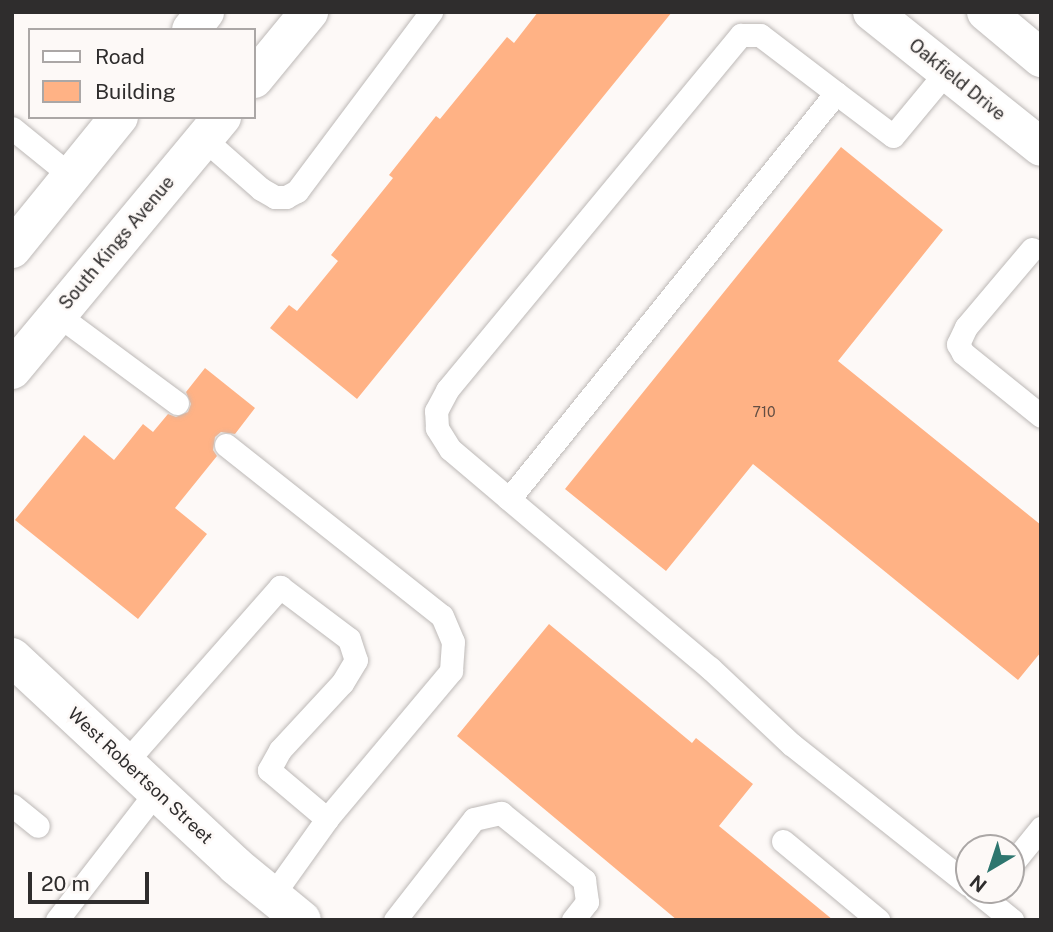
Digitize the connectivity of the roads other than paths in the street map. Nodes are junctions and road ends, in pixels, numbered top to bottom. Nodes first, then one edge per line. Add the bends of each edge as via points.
1 (205, 12) edge
2 (309, 12) edge
3 (431, 12) edge
4 (873, 12) edge
5 (991, 14) edge
6 (193, 28) edge
7 (1041, 58) edge
8 (946, 72) junction
9 (256, 77) edge
10 (836, 93) junction
11 (117, 119) edge
12 (12, 128) edge
13 (213, 128) edge
14 (1041, 148) edge
15 (71, 176) junction
16 (12, 249) edge
17 (1031, 249) dead end
18 (58, 315) junction
19 (12, 370) edge
20 (177, 402) dead end
21 (1041, 416) edge
22 (226, 445) dead end
23 (509, 499) junction
24 (12, 657) edge
25 (125, 763) junction
26 (156, 792) junction
27 (12, 805) edge
28 (327, 819) junction
29 (38, 826) dead end
30 (1041, 828) edge
31 (783, 841) dead end
32 (1025, 848) edge
33 (955, 872) edge
34 (272, 896) junction
35 (994, 904) edge
36 (57, 920) edge
37 (302, 920) edge
38 (395, 920) edge
39 (573, 920) edge
40 (878, 920) edge
41 (1012, 920) edge

1 - 6 street
2 - 9 street
3 - 13 lane via 297,191 286,197 261,189
4 - 8 street, Oakfield Drive
5 - 7 street
8 - 10 lane via 893,136
8 - 14 street, Oakfield Drive
10 - 23 lane
10 - 23 lane via 760,35 741,36 447,390 436,411 437,428 450,449
11 - 15 street
12 - 15 lane
13 - 18 street, South Kings Avenue
15 - 16 street
17 - 21 lane via 966,327 958,344 963,353
18 - 19 street, South Kings Avenue
18 - 20 lane
22 - 28 lane via 442,616 453,642 451,671
23 - 33 lane via 710,668 791,744
24 - 25 street, West Robertson Street
25 - 26 street, West Robertson Street
25 - 28 lane via 281,587 349,639 356,660 342,683 280,750 269,770
26 - 34 street, West Robertson Street
26 - 36 lane
27 - 29 lane
28 - 34 lane
30 - 32 lane
31 - 40 lane
34 - 37 street, West Robertson Street
35 - 41 lane
38 - 39 lane via 474,820 501,813 584,880 587,902

